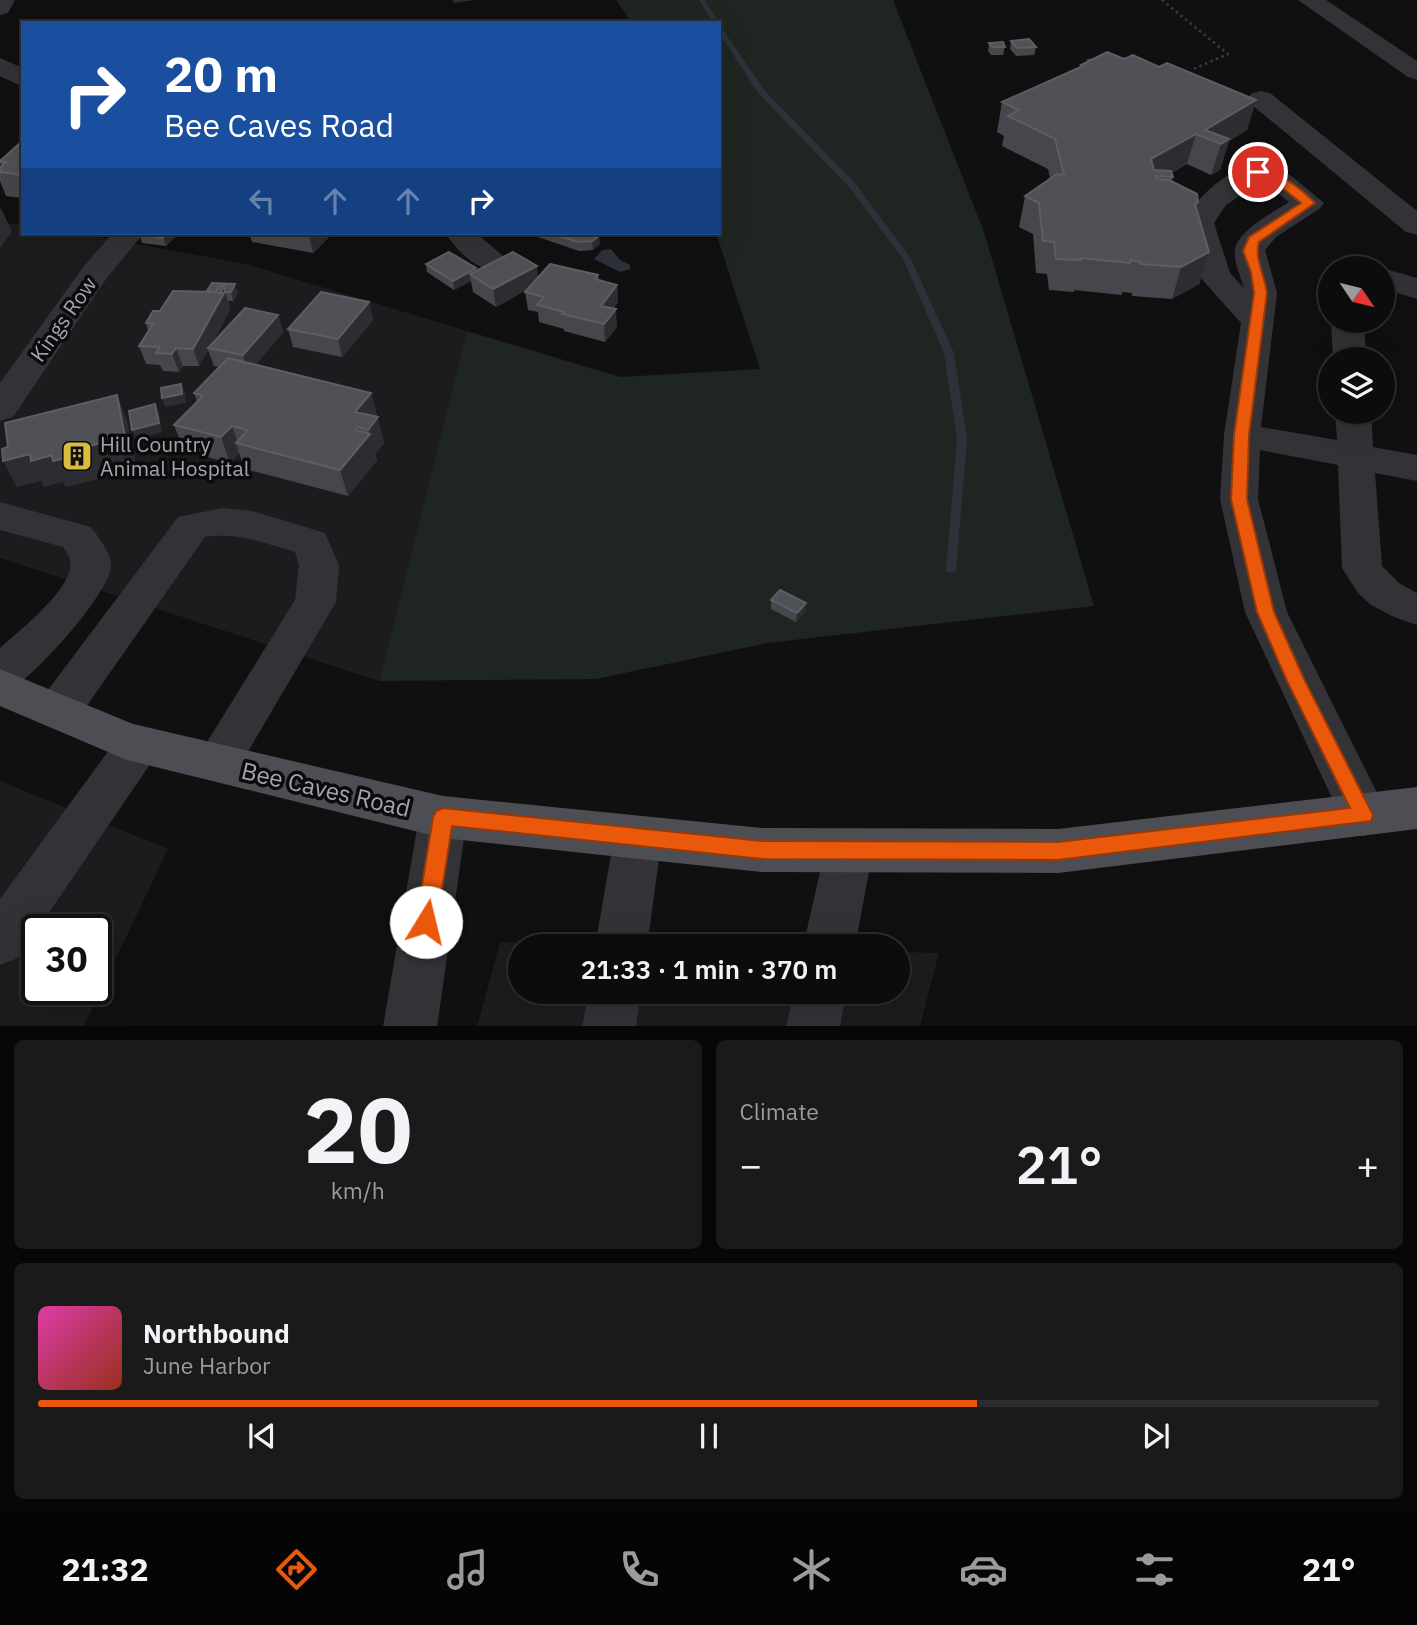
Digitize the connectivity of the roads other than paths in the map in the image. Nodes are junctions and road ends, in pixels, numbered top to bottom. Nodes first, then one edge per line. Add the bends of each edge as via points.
1 (3, 0) edge
2 (1310, 0) edge
3 (0, 8) edge
4 (0, 66) edge
5 (1415, 66) edge
6 (21, 78) edge
7 (1259, 104) dead end
8 (1417, 226) edge
9 (128, 235) edge
10 (462, 235) edge
11 (494, 262) edge
12 (1256, 320) junction
13 (0, 409) edge
14 (1354, 424) edge
15 (1242, 435) junction
16 (1355, 457) junction
17 (1417, 468) edge
18 (0, 516) edge
19 (1417, 609) edge
20 (0, 674) edge
21 (0, 687) edge
22 (58, 711) junction
23 (139, 744) junction
24 (217, 762) junction
25 (1417, 808) edge
26 (1364, 815) junction
27 (443, 817) junction
28 (638, 837) junction
29 (849, 850) junction
30 (623, 934) edge
31 (832, 934) edge
32 (0, 941) edge
33 (613, 1004) edge
34 (818, 1004) edge
35 (410, 1026) edge
36 (610, 1026) edge
37 (813, 1026) edge

1 - 3 street
2 - 5 street
4 - 6 street
7 - 8 street
9 - 13 street, Kings Row via 95,273
10 - 11 street
12 - 12 street via 1261,293 1250,251 1254,240 1309,203 1280,181 1258,172 1227,190 1202,214 1199,223 1215,276
12 - 15 street
14 - 16 street
15 - 16 street
15 - 26 street via 1239,499 1266,612
16 - 17 street
16 - 19 street via 1362,568 1369,582
18 - 20 street via 77,537 91,565 79,595
21 - 22 main road, Bee Caves Road
22 - 23 main road, Bee Caves Road
22 - 24 street via 192,527 232,519 311,543 319,565 315,602
23 - 24 main road, Bee Caves Road
23 - 32 street
24 - 27 main road, Bee Caves Road
25 - 26 main road, Bee Caves Road
26 - 29 main road, Bee Caves Road via 1058,851
27 - 28 main road, Bee Caves Road
27 - 35 street
28 - 29 main road, Bee Caves Road via 762,850
28 - 30 street
29 - 31 street
33 - 36 street
34 - 37 street

